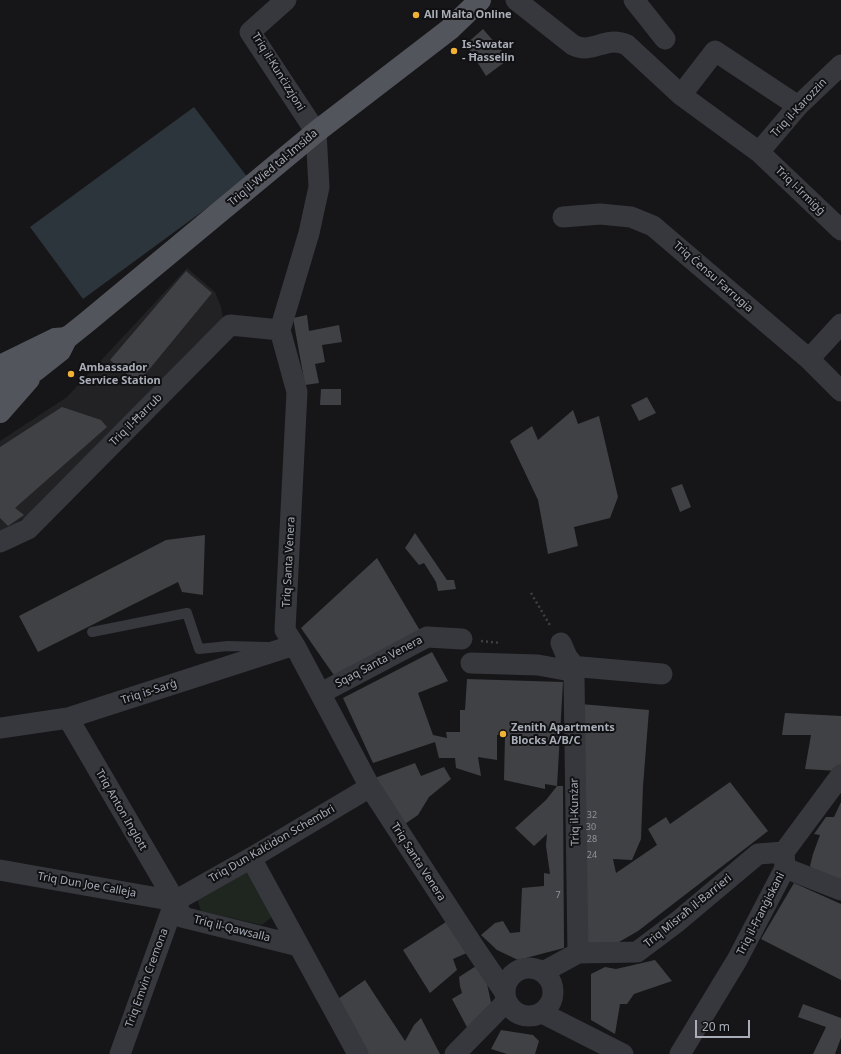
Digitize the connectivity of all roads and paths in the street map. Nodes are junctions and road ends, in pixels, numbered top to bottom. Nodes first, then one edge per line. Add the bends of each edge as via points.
1 (286, 0) edge
2 (480, 0) edge
3 (516, 0) edge
4 (634, 0) edge
5 (665, 39) dead end
6 (841, 65) edge
7 (681, 95) junction
8 (798, 106) junction
9 (316, 132) junction
10 (759, 152) junction
11 (563, 217) dead end
12 (841, 230) edge
13 (841, 324) edge
14 (280, 330) junction
15 (67, 337) junction
16 (809, 359) junction
17 (0, 366) edge
18 (36, 370) junction
19 (0, 389) edge
20 (841, 390) edge
21 (0, 412) edge
22 (0, 542) edge
23 (531, 593) dead end
24 (92, 632) dead end
25 (462, 639) joint
26 (505, 643) dead end
27 (560, 643) joint
28 (290, 647) junction
29 (471, 663) dead end
30 (577, 671) junction
31 (662, 674) dead end
32 (320, 693) junction
33 (68, 718) junction
34 (0, 728) edge
35 (841, 775) edge
36 (370, 787) junction
37 (251, 858) junction
38 (785, 860) junction
39 (0, 870) edge
40 (841, 890) edge
41 (175, 901) junction
42 (299, 946) junction
43 (578, 954) junction
44 (543, 972) junction
45 (508, 989) junction
46 (542, 1013) junction
47 (120, 1054) edge
48 (358, 1054) edge
49 (455, 1054) edge
50 (623, 1054) edge
51 (680, 1054) edge

1 - 9 street, Triq il-Kunċizzjoni via 250,32
2 - 9 main road, Triq il-Wied tal-Imsida via 450,29
3 - 7 street, Triq l-Irmiġġ via 579,48 611,41 627,45
4 - 5 street
6 - 8 street, Triq il-Karozzin
7 - 8 street via 715,51
7 - 10 street, Triq l-Irmiġġ
8 - 10 street, Triq il-Karozzin
9 - 14 street via 319,187 309,233
9 - 15 main road, Triq il-Wied tal-Imsida
10 - 12 street, Triq l-Irmiġġ
11 - 16 street, Triq Ċensu Farrugia via 600,214 631,217 653,226
13 - 16 street
14 - 22 street, Triq il-Ħarrub via 230,325 28,529
14 - 28 street, Triq Santa Venera via 297,392 285,630
15 - 17 main road, Triq il-Wied tal-Imsida via 55,339
15 - 18 main road, Triq il-Wied tal-Imsida via 60,351
16 - 20 street, Triq Ċensu Farrugia
18 - 19 main road, Triq il-Wied tal-Imsida
18 - 21 main road
23 - 27 path
24 - 28 lane via 187,613 199,649 228,646
25 - 26 path
25 - 32 street, Sqaq Santa Venera via 427,637
27 - 30 street
28 - 32 street, Triq Santa Venera
28 - 33 street, Triq is-Sarġ
29 - 30 street via 538,665
30 - 31 street via 581,667
30 - 43 street, Triq il-Kunżar via 573,680
32 - 36 street, Triq Santa Venera
33 - 34 street, Triq is-Sarġ
33 - 41 street, Triq Anton Inglott
35 - 38 street, Triq il-Franġiskani
36 - 37 street, Triq Dun Kalċidon Schembri
36 - 45 street, Triq Santa Venera via 474,947
37 - 41 street, Triq Dun Kalċidon Schembri
37 - 42 street
38 - 40 street
38 - 43 street, Triq Misraħ il-Barrieri via 758,854 637,952
38 - 51 street, Triq il-Franġiskani via 737,960
39 - 41 street, Triq Dun Joe Calleja
41 - 42 street, Triq il-Qawsalla via 182,916
41 - 47 street, Triq Emvin Cremona
42 - 48 street
43 - 44 street, Triq Misraħ il-Barrieri
44 - 45 street via 536,968 520,969
44 - 46 street via 553,985 554,993 548,1008
45 - 46 street via 513,1011 528,1017
45 - 49 street
46 - 50 street

